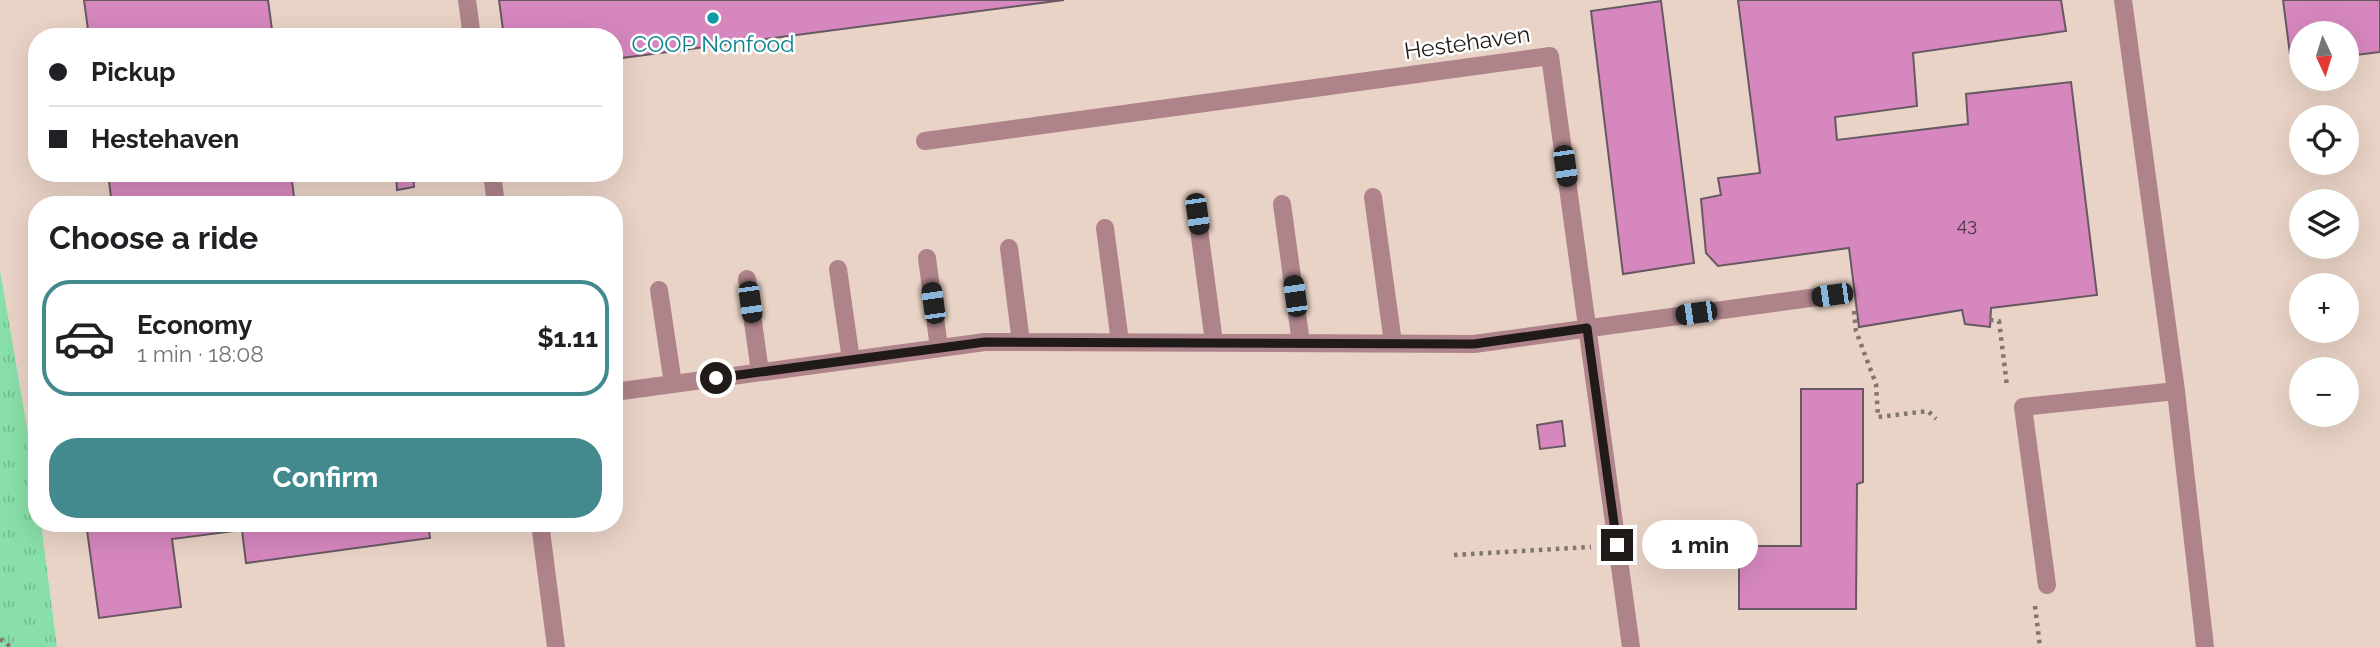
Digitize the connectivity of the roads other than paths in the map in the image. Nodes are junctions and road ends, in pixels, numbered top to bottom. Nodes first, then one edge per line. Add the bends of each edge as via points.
1 (467, 0) edge
2 (2123, 0) edge
3 (471, 28) edge
4 (925, 141) dead end
5 (1373, 197) dead end
6 (1282, 204) dead end
7 (1197, 214) dead end
8 (1105, 228) dead end
9 (1009, 248) dead end
10 (927, 258) dead end
11 (838, 269) dead end
12 (747, 279) dead end
13 (659, 290) dead end
14 (1832, 295) road end
15 (1587, 328) junction
16 (1021, 342) junction
17 (1120, 342) junction
18 (1214, 342) junction
19 (1301, 343) junction
20 (1393, 343) junction
21 (939, 348) junction
22 (851, 360) junction
23 (760, 372) junction
24 (673, 384) junction
25 (623, 391) edge
26 (2176, 391) junction
27 (541, 532) edge
28 (2047, 585) dead end
29 (556, 647) edge
30 (1631, 647) edge
31 (2205, 647) edge

1 - 3 street
2 - 26 street
4 - 15 street, Hestehaven via 1550,56
5 - 20 street
6 - 19 street
7 - 18 street
8 - 17 street
9 - 16 street
10 - 21 street
11 - 22 street
12 - 23 street
13 - 24 street
14 - 15 street
15 - 20 street via 1474,344
15 - 30 street, Hestehaven
16 - 17 street
16 - 21 street
17 - 18 street
18 - 19 street
19 - 20 street
21 - 22 street
22 - 23 street
23 - 24 street
24 - 25 street
26 - 28 street via 2023,407
26 - 31 street
27 - 29 street

